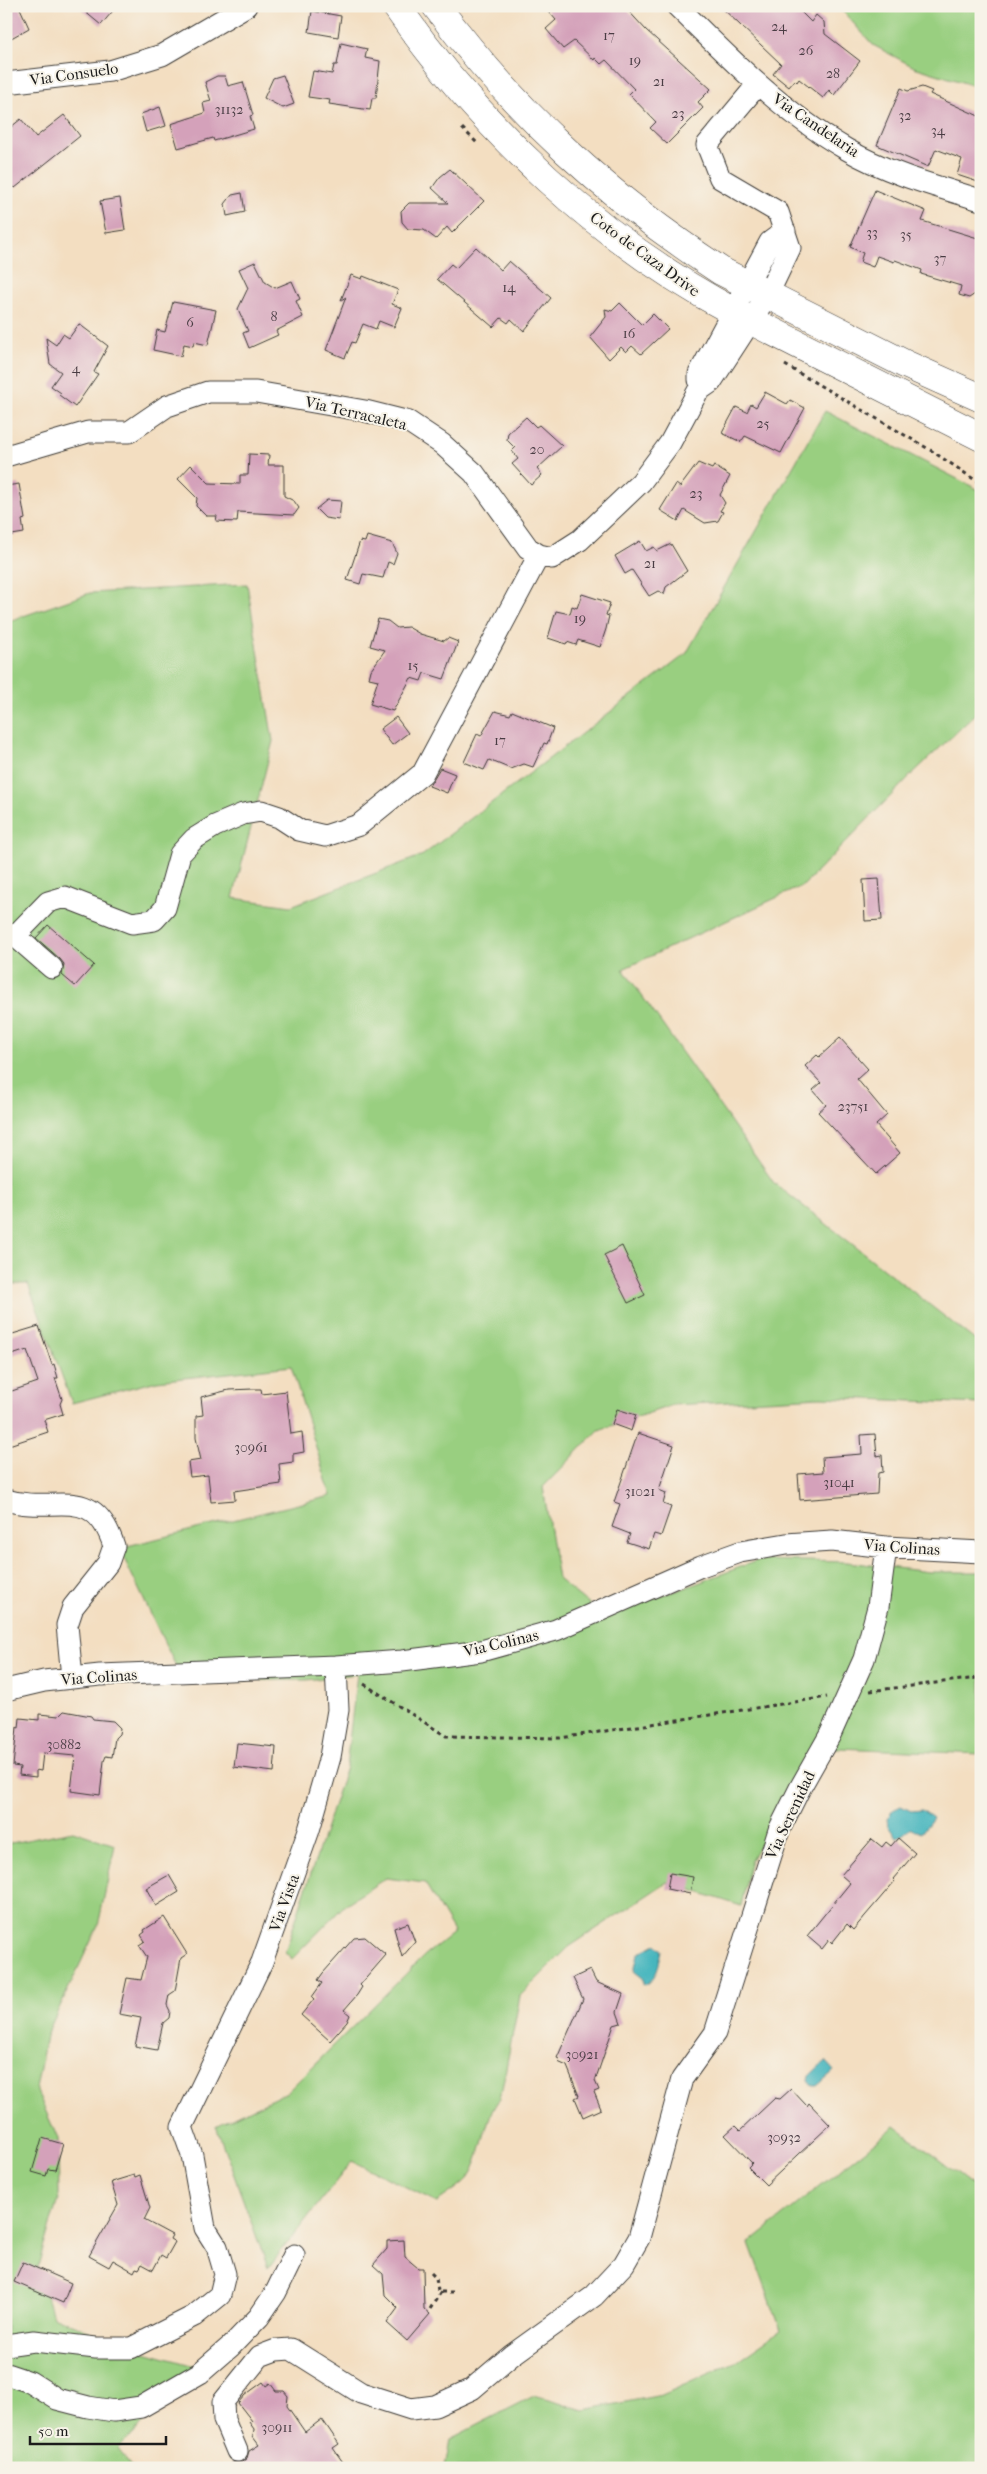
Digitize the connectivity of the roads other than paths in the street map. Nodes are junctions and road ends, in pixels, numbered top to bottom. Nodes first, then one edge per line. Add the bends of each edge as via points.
1 (246, 6) edge
2 (396, 6) edge
3 (436, 6) edge
4 (677, 6) edge
5 (6, 83) edge
6 (758, 84) junction
7 (981, 200) edge
8 (758, 289) junction
9 (743, 316) junction
10 (981, 398) edge
11 (981, 437) edge
12 (6, 456) edge
13 (539, 554) junction
14 (52, 968) dead end
15 (6, 1500) edge
16 (886, 1547) junction
17 (981, 1552) edge
18 (336, 1666) junction
19 (72, 1678) junction
20 (6, 1690) edge
21 (294, 2255) dead end
22 (6, 2345) edge
23 (6, 2374) edge
24 (237, 2451) dead end

1 - 5 street, Via Consuelo via 162,55 110,71
2 - 9 main road, Coto de Caza Drive via 461,89 546,180 648,260 696,292
3 - 8 main road, Coto de Caza Drive via 500,85 579,164 704,260
4 - 6 street, Via Candelaria
6 - 7 street, Via Candelaria via 846,149 906,177
6 - 8 street via 707,145 720,178 778,212 785,231 790,248
8 - 9 street
8 - 10 main road, Coto de Caza Drive
9 - 11 main road, Coto de Caza Drive
9 - 13 street via 699,374 698,391 670,443 641,482 580,540 552,558
12 - 13 street, Via Terracaleta via 88,432 129,432 167,406 208,392 256,392 365,411 409,422 442,444 474,473 528,548
13 - 14 street via 423,773 359,825 325,836 300,830 261,811 215,826 194,839 180,854 165,908 154,920 132,923 64,897 48,902 15,936
15 - 19 street via 82,1506 97,1513 109,1529 114,1546 108,1563 72,1606 67,1625
16 - 17 street, Via Colinas
16 - 18 street, Via Colinas via 832,1540 740,1552 556,1630 481,1651
16 - 24 street, Via Serenidad via 878,1607 864,1659 851,1694 778,1832 715,2033 682,2079 639,2238 624,2264 594,2296 472,2389 435,2406 410,2409 361,2393 291,2349 260,2356 223,2402 224,2420
18 - 19 street, Via Colinas
18 - 22 street, Via Vista via 338,1710 330,1757 309,1830 262,1962 182,2127 192,2155 205,2228 217,2247 225,2274 220,2295 194,2316 131,2348 96,2348 34,2341
19 - 20 street, Via Colinas
21 - 23 street via 276,2292 259,2317 231,2346 200,2373 141,2407 114,2411 88,2407 57,2399 30,2382

